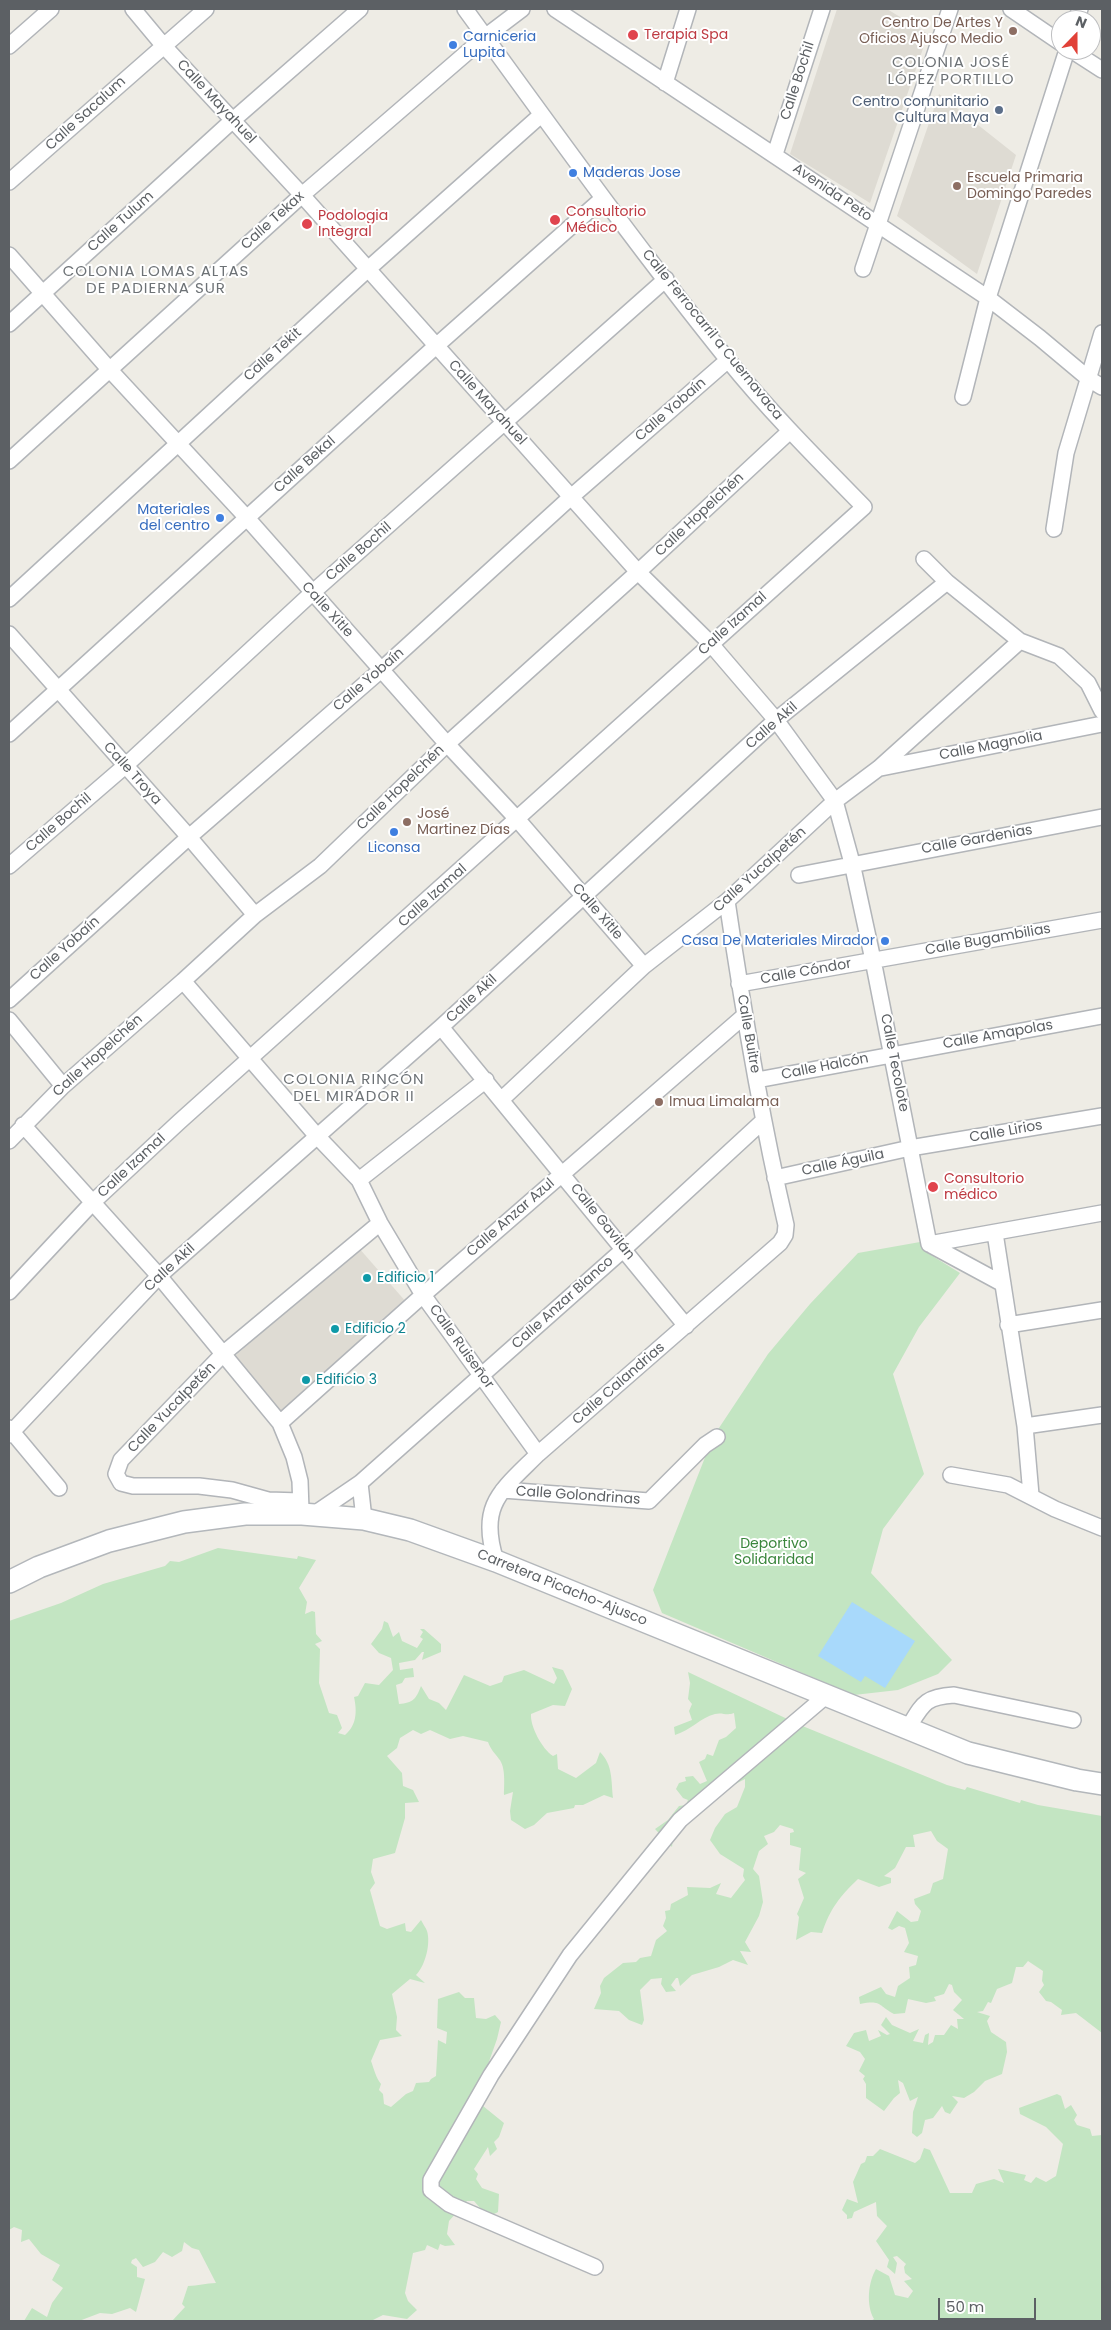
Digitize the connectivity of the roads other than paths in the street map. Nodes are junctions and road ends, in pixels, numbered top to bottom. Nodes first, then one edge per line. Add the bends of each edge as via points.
1 (52, 9) edge
2 (133, 9) edge
3 (206, 9) edge
4 (360, 9) edge
5 (464, 9) edge
6 (522, 9) edge
7 (558, 9) edge
8 (688, 9) edge
9 (822, 9) edge
10 (950, 9) edge
11 (1011, 9) edge
12 (1051, 36) edge
13 (485, 37) junction
14 (9, 46) edge
15 (163, 46) junction
16 (1064, 60) edge
17 (1086, 60) edge
18 (1102, 70) edge
19 (665, 83) junction
20 (541, 116) junction
21 (233, 120) junction
22 (775, 154) junction
23 (9, 182) edge
24 (302, 195) junction
25 (602, 199) junction
26 (877, 224) junction
27 (9, 255) edge
28 (863, 268) dead end
29 (368, 269) junction
30 (666, 279) junction
31 (42, 294) junction
32 (988, 298) junction
33 (9, 324) edge
34 (1102, 333) edge
35 (436, 346) junction
36 (728, 360) junction
37 (109, 370) junction
38 (1089, 379) junction
39 (1102, 387) edge
40 (963, 397) dead end
41 (505, 424) junction
42 (790, 431) junction
43 (177, 444) junction
44 (9, 461) edge
45 (571, 497) junction
46 (864, 507) joint
47 (247, 518) junction
48 (1054, 529) dead end
49 (924, 559) dead end
50 (638, 572) junction
51 (947, 582) junction
52 (312, 593) junction
53 (9, 599) edge
54 (9, 634) edge
55 (1020, 641) junction
56 (710, 643) junction
57 (381, 670) junction
58 (57, 688) junction
59 (1102, 711) edge
60 (776, 720) junction
61 (1102, 724) edge
62 (9, 734) edge
63 (447, 744) junction
64 (125, 766) junction
65 (879, 768) junction
66 (835, 802) junction
67 (1102, 817) edge
68 (518, 819) junction
69 (189, 837) junction
70 (852, 863) junction
71 (9, 866) edge
72 (799, 874) dead end
73 (584, 896) junction
74 (727, 901) junction
75 (255, 915) junction
76 (1102, 920) edge
77 (873, 960) junction
78 (644, 966) junction
79 (183, 981) junction
80 (739, 984) junction
81 (9, 1000) edge
82 (744, 1016) junction
83 (1102, 1016) edge
84 (9, 1020) edge
85 (441, 1027) junction
86 (893, 1054) junction
87 (251, 1059) junction
88 (486, 1080) junction
89 (757, 1080) junction
90 (63, 1086) junction
91 (502, 1100) junction
92 (1102, 1116) edge
93 (764, 1121) junction
94 (23, 1126) junction
95 (316, 1136) junction
96 (9, 1141) edge
97 (910, 1148) junction
98 (563, 1174) junction
99 (775, 1178) junction
100 (359, 1180) junction
101 (93, 1202) junction
102 (1102, 1213) edge
103 (380, 1223) junction
104 (786, 1225) joint
105 (994, 1233) junction
106 (929, 1244) junction
107 (624, 1249) junction
108 (159, 1276) junction
109 (1003, 1284) junction
110 (9, 1292) edge
111 (423, 1295) junction
112 (1102, 1310) edge
113 (686, 1326) junction
114 (1008, 1326) junction
115 (224, 1353) junction
116 (482, 1376) junction
117 (1102, 1415) edge
118 (280, 1423) junction
119 (1025, 1426) junction
120 (10, 1431) edge
121 (717, 1437) dead end
122 (538, 1454) junction
123 (951, 1475) dead end
124 (360, 1483) junction
125 (58, 1488) dead end
126 (503, 1490) junction
127 (1032, 1495) junction
128 (305, 1510) junction
129 (364, 1519) junction
130 (1102, 1528) edge
131 (496, 1561) junction
132 (9, 1582) edge
133 (827, 1695) junction
134 (1073, 1720) dead end
135 (908, 1728) junction
136 (1102, 1784) edge
137 (595, 2268) dead end

1 - 14 street
2 - 15 street, Calle Mayahuel
3 - 15 street, Calle Sacalum
4 - 21 street, Calle Tulum
5 - 13 street, Calle Ferrocarril a Cuernavaca
6 - 13 street, Calle Tekax
7 - 19 street, Avenida Peto
8 - 19 street
9 - 22 street, Calle Bochil
10 - 26 street
11 - 12 street
13 - 20 street, Calle Ferrocarril a Cuernavaca
13 - 24 street, Calle Tekax
15 - 21 street, Calle Mayahuel
15 - 23 street, Calle Sacalum
16 - 32 street
17 - 18 street
19 - 22 street, Avenida Peto
20 - 25 street, Calle Ferrocarril a Cuernavaca
20 - 29 street, Calle Tekit
21 - 24 street, Calle Mayahuel
21 - 31 street, Calle Tulum
22 - 26 street, Avenida Peto
24 - 29 street, Calle Mayahuel
24 - 37 street, Calle Tekax
25 - 30 street, Calle Ferrocarril a Cuernavaca
25 - 35 street, Calle Bekal
26 - 28 street
26 - 32 street, Avenida Peto
27 - 31 street, Calle Xitle
29 - 35 street, Calle Mayahuel
29 - 43 street, Calle Tekit
30 - 36 street, Calle Ferrocarril a Cuernavaca
30 - 41 street, Calle Bochil
31 - 33 street, Calle Tulum
31 - 37 street, Calle Xitle
32 - 38 street, Avenida Peto
32 - 40 street
34 - 38 street
35 - 41 street, Calle Mayahuel
35 - 47 street, Calle Bekal
36 - 42 street, Calle Ferrocarril a Cuernavaca
36 - 45 street, Calle Yobaín
37 - 43 street, Calle Xitle
37 - 44 street, Calle Tekax
38 - 39 street, Avenida Peto
38 - 48 street via 1066,453
41 - 45 street, Calle Mayahuel
41 - 52 street, Calle Bochil
42 - 46 street, Calle Ferrocarril a Cuernavaca
42 - 50 street, Calle Hopelchén
43 - 47 street, Calle Xitle
43 - 53 street, Calle Tekit
45 - 50 street, Calle Mayahuel
45 - 57 street, Calle Yobaín
46 - 56 street, Calle Izamal
47 - 52 street, Calle Xitle
47 - 58 street, Calle Bekal
49 - 51 street
50 - 56 street, Calle Mayahuel
50 - 63 street, Calle Hopelchén
51 - 55 street
51 - 60 street, Calle Akil
52 - 57 street, Calle Xitle
52 - 64 street, Calle Bochil
54 - 58 street, Calle Troya
55 - 59 street via 1058,656 1088,683
55 - 65 street, Calle Yucalpetén
56 - 60 street, Calle Mayahuel
56 - 68 street, Calle Izamal
57 - 63 street, Calle Xitle
57 - 69 street, Calle Yobaín
58 - 62 street, Calle Bekal
58 - 64 street, Calle Troya
60 - 66 street, Calle Mayahuel
60 - 73 street, Calle Akil
61 - 65 street, Calle Magnolia
63 - 68 street, Calle Xitle
63 - 75 street, Calle Hopelchén via 320,866
64 - 69 street, Calle Troya
64 - 71 street, Calle Bochil
65 - 66 street, Calle Yucalpetén
66 - 70 street, Calle Tecolote
66 - 74 street, Calle Yucalpetén
67 - 70 street, Calle Gardenias
68 - 73 street, Calle Xitle
68 - 87 street, Calle Izamal
69 - 75 street, Calle Troya
69 - 81 street, Calle Yobaín
70 - 72 street, Calle Gardenias
70 - 77 street, Calle Tecolote
73 - 78 street, Calle Xitle
73 - 85 street, Calle Akil
74 - 78 street, Calle Yucalpetén
74 - 80 street, Calle Buitre
75 - 79 street, Calle Hopelchén
76 - 77 street, Calle Bugambilias
77 - 80 street, Calle Cóndor
77 - 86 street, Calle Tecolote
78 - 91 street, Calle Yucalpetén
79 - 87 street, Calle Ruiseñor
79 - 90 street, Calle Hopelchén
80 - 82 street, Calle Buitre
82 - 89 street, Calle Buitre
82 - 98 street, Calle Anzar Azul
83 - 86 street, Calle Amapolas
84 - 90 street
85 - 88 street, Calle Gavilán
85 - 95 street, Calle Akil
86 - 89 street, Calle Halcón
86 - 97 street, Calle Tecolote
87 - 95 street, Calle Ruiseñor
87 - 101 street, Calle Izamal
88 - 91 street, Calle Gavilán
88 - 100 street
89 - 93 street, Calle Buitre
90 - 94 street, Calle Hopelchén
91 - 98 street, Calle Gavilán
92 - 97 street, Calle Lirios
93 - 99 street, Calle Buitre
93 - 107 street, Calle Anzar Blanco
94 - 96 street, Calle Hopelchén
94 - 101 street
95 - 100 street, Calle Ruiseñor
95 - 108 street, Calle Akil
97 - 99 street, Calle Águila
97 - 106 street, Calle Tecolote
98 - 107 street, Calle Gavilán
98 - 111 street, Calle Anzar Azul
99 - 104 street, Calle Buitre
100 - 103 street, Calle Ruiseñor
101 - 108 street
101 - 110 street, Calle Izamal
102 - 105 street
103 - 111 street, Calle Ruiseñor
103 - 115 street, Calle Yucalpetén
104 - 113 street, Calle Calandrias via 780,1243
105 - 106 street
105 - 109 street
106 - 109 street
107 - 113 street, Calle Gavilán
107 - 116 street, Calle Anzar Blanco
108 - 115 street
108 - 120 street, Calle Akil
109 - 114 street
111 - 116 street, Calle Ruiseñor
111 - 118 street, Calle Anzar Azul
112 - 114 street
113 - 122 street, Calle Calandrias
114 - 119 street
115 - 118 street
115 - 128 street, Calle Yucalpetén via 121,1460 116,1474 121,1483 133,1486 199,1486 232,1490
116 - 122 street, Calle Ruiseñor
116 - 124 street, Calle Anzar Blanco
117 - 119 street
118 - 128 street via 294,1457
119 - 127 street
120 - 125 street
121 - 126 street, Calle Golondrinas via 648,1501
122 - 126 street, Calle Calandrias
123 - 127 street via 1008,1485
124 - 128 street, Calle Anzar Blanco
124 - 129 street
126 - 131 street, Calle Calandrias via 488,1520 489,1541
127 - 130 street via 1055,1509
128 - 129 main road, Carretera Picacho-Ajusco
128 - 132 main road, Carretera Picacho-Ajusco via 184,1522 108,1541
129 - 131 main road, Carretera Picacho-Ajusco via 410,1530
131 - 133 main road, Carretera Picacho-Ajusco
133 - 135 main road, Carretera Picacho-Ajusco
133 - 137 street via 680,1820 570,1955 491,2075 431,2180 431,2190 449,2204
134 - 135 street via 954,1695 934,1696 923,1704
135 - 136 main road, Carretera Picacho-Ajusco via 968,1753

